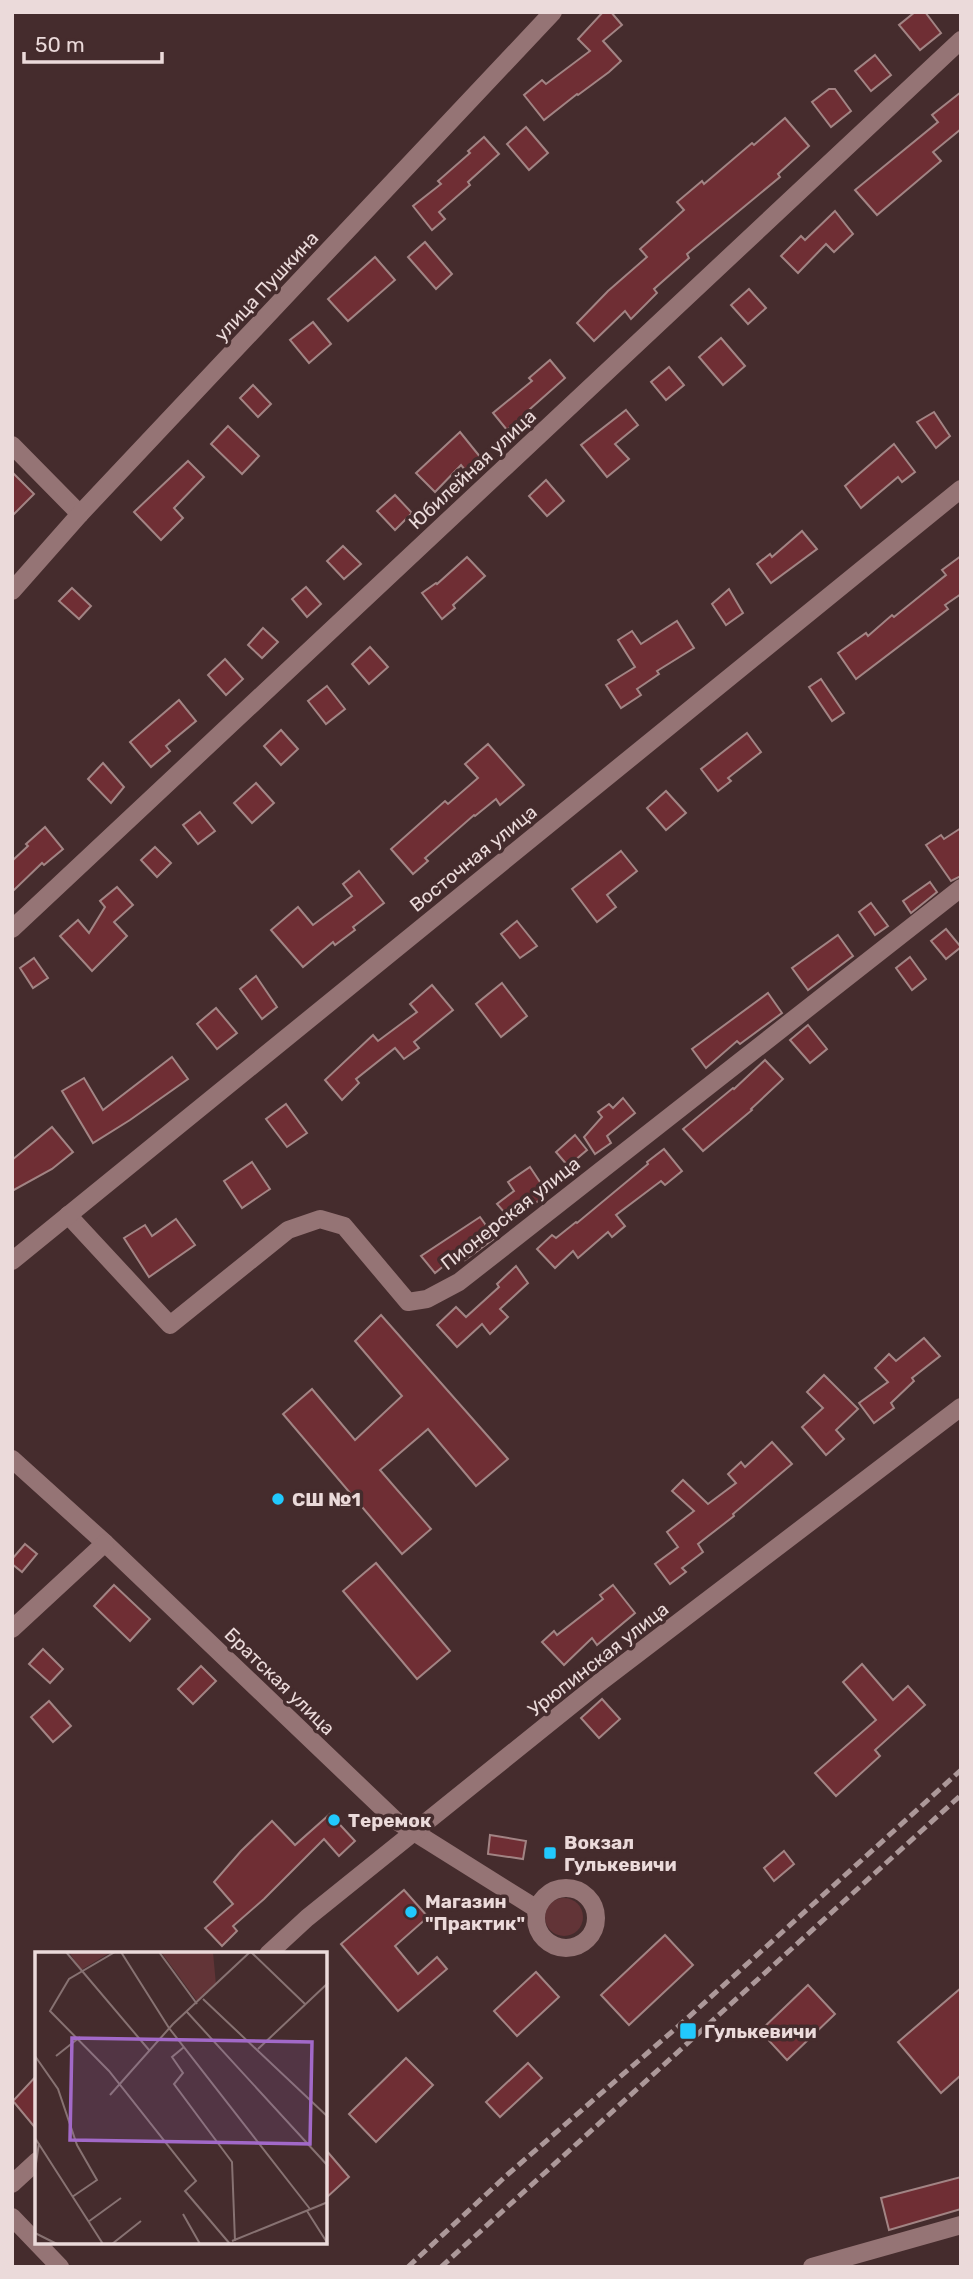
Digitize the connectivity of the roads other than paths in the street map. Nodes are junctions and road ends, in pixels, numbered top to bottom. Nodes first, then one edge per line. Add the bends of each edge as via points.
1 (553, 12) edge
2 (961, 40) edge
3 (12, 444) edge
4 (961, 489) edge
5 (80, 514) junction
6 (12, 591) edge
7 (961, 888) edge
8 (12, 929) edge
9 (68, 1215) junction
10 (12, 1261) edge
11 (961, 1407) edge
12 (12, 1459) edge
13 (105, 1543) junction
14 (12, 1629) edge
15 (415, 1833) junction
16 (537, 1909) dead end
17 (270, 1952) edge
18 (35, 2163) edge
19 (12, 2184) edge
20 (12, 2217) edge
21 (961, 2225) edge
22 (35, 2241) edge
23 (38, 2244) edge
24 (60, 2267) edge
25 (812, 2267) edge

1 - 5 street, улица Пушкина
2 - 8 street, Юбилейная улица
3 - 5 street
4 - 9 street, Восточная улица
5 - 6 street, улица Пушкина
7 - 9 street, Пионерская улица via 458,1282 427,1299 408,1302 344,1226 320,1219 288,1230 170,1325
9 - 10 street, Восточная улица
11 - 15 street, Урюпинская улица via 599,1683
12 - 13 street, Братская улица
13 - 14 street
13 - 15 street, Братская улица via 395,1820
15 - 16 street, Братская улица
15 - 17 street, Урюпинская улица
18 - 19 street
20 - 22 street
21 - 25 street
23 - 24 street

